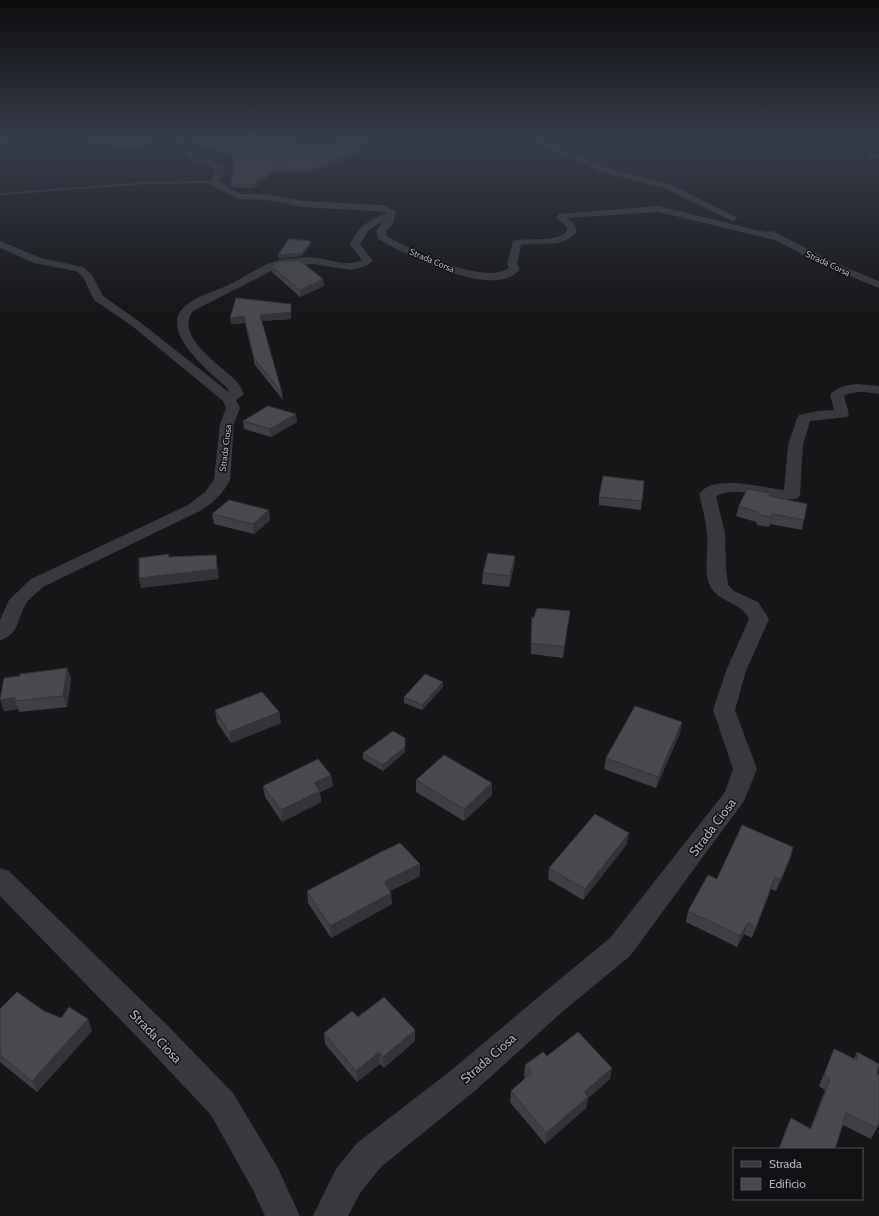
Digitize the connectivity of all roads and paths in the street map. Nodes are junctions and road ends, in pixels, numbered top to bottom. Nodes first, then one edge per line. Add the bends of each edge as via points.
1 (272, 198) edge
2 (694, 198) edge
3 (390, 215) junction
4 (779, 238) junction
5 (0, 244) edge
6 (879, 285) edge
7 (879, 390) edge
8 (229, 399) junction
9 (0, 634) edge
10 (0, 879) edge
11 (283, 1216) edge
12 (330, 1216) edge

1 - 3 street via 303,204 382,208 392,211
2 - 4 street, Strada Corsa via 720,213
3 - 4 street, Strada Corsa via 388,224 381,231 381,237 452,269 483,276 510,275 515,269 512,264 516,243 529,240 556,241 570,236 571,226 561,218 562,216 642,209 662,210
3 - 8 street via 375,220 358,238 355,244 368,261 362,265 344,267 314,261 284,262 196,304 186,312 183,326 194,350 236,390 237,394
4 - 6 street, Strada Corsa via 831,265
5 - 8 street via 38,261 79,269 86,275 98,298 136,324
7 - 12 street, Strada Ciosa via 870,388 841,391 837,395 842,414 804,418 796,447 792,495 720,487 707,494 716,532 719,585 728,596 748,603 757,611 759,619 736,671 724,710 745,769 736,795 620,947 465,1079 369,1155 348,1181
8 - 9 street, Strada Ciosa via 233,408 227,424 222,480 210,497 194,508 37,583 18,600 7,627
10 - 11 street, Strada Ciosa via 222,1104 266,1180

